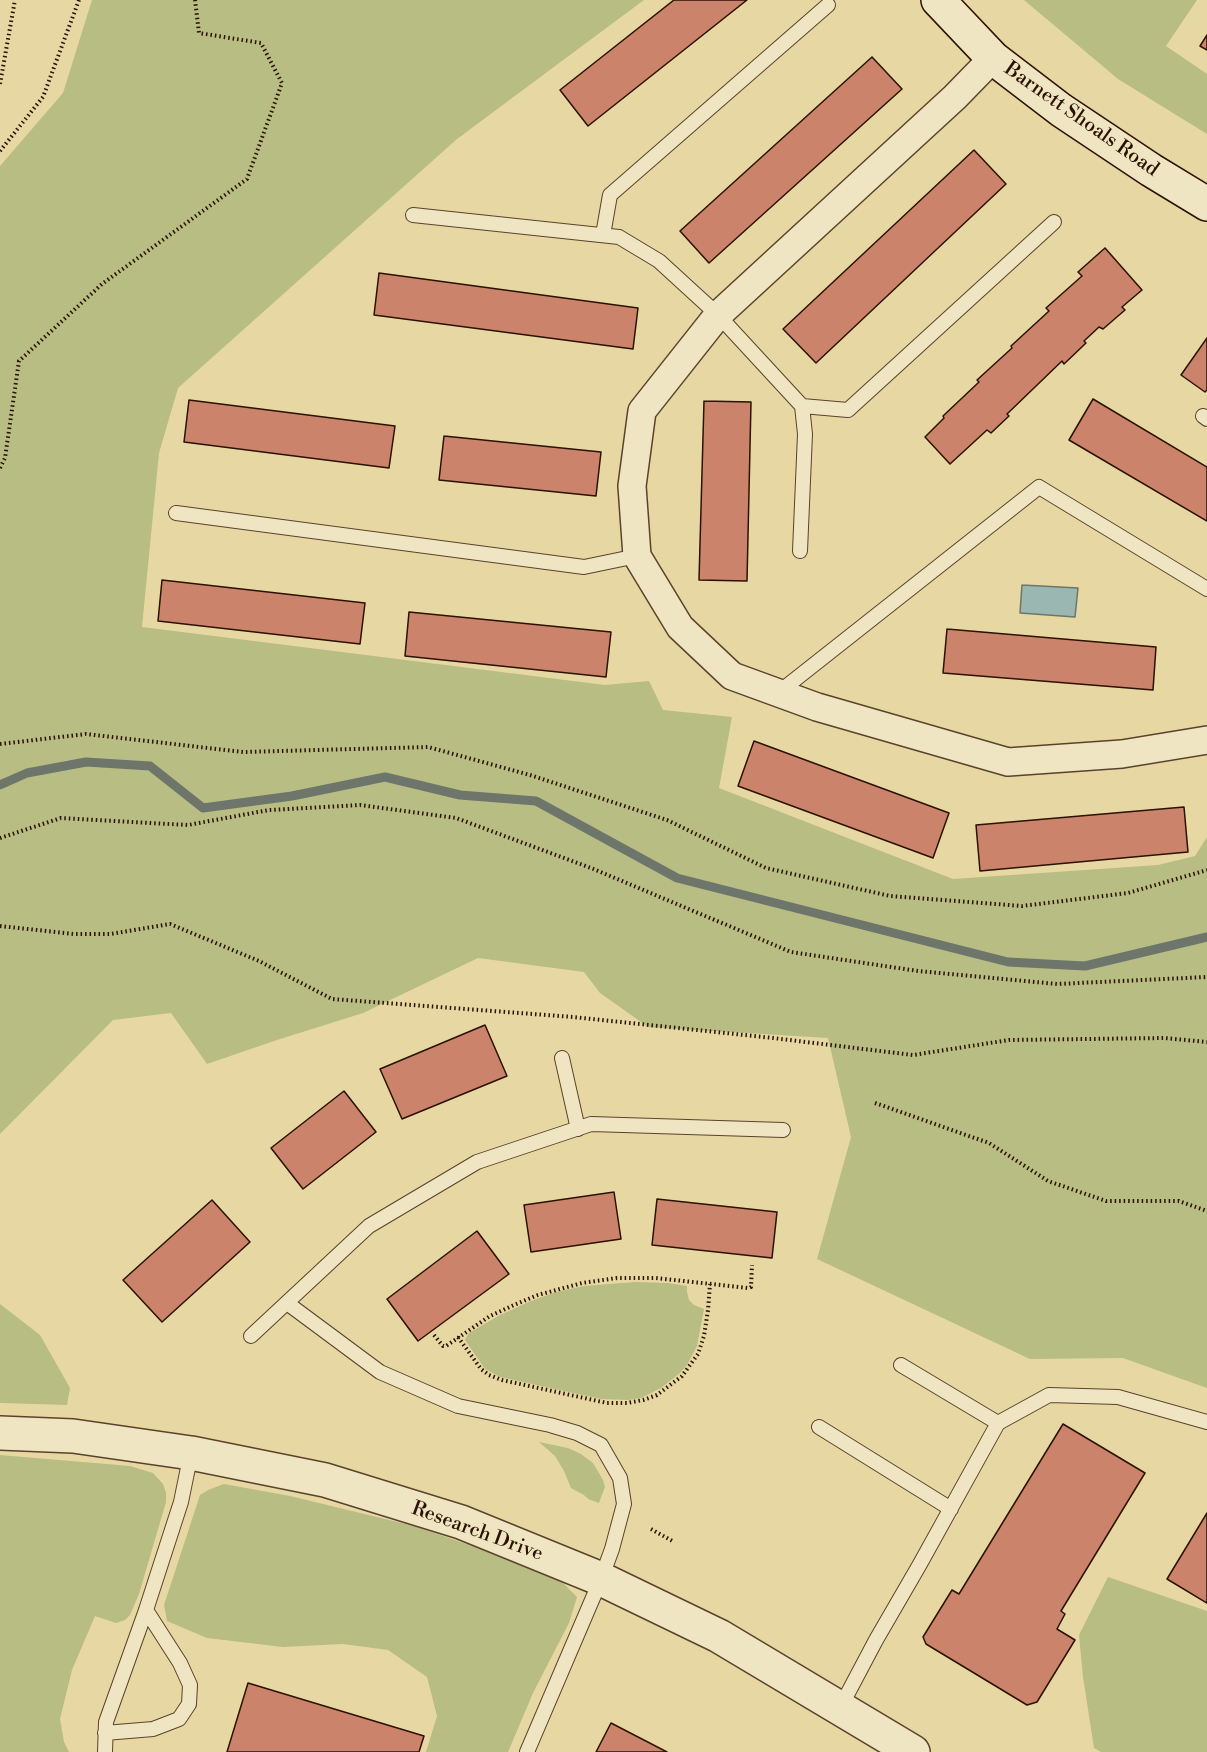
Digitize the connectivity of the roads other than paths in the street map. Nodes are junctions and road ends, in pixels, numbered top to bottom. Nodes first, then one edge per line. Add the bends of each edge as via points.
1 (938, 0) edge
2 (828, 5) dead end
3 (993, 57) junction
4 (1207, 204) edge
5 (413, 215) dead end
6 (1054, 222) dead end
7 (603, 235) junction
8 (718, 315) junction
9 (802, 406) junction
10 (176, 513) dead end
11 (800, 551) dead end
12 (637, 556) junction
13 (1207, 589) edge
14 (778, 693) junction
15 (1207, 740) edge
16 (562, 1058) dead end
17 (578, 1129) junction
18 (783, 1130) dead end
19 (287, 1303) junction
20 (251, 1336) dead end
21 (901, 1365) dead end
22 (1207, 1422) edge
23 (998, 1423) junction
24 (819, 1427) dead end
25 (0, 1433) edge
26 (191, 1453) junction
27 (951, 1509) junction
28 (601, 1579) junction
29 (146, 1610) junction
30 (840, 1708) junction
31 (105, 1734) junction
32 (105, 1752) edge
33 (527, 1752) edge
34 (913, 1752) edge

1 - 3 street, Barnett Shoals Road
2 - 7 lane via 610,195
3 - 4 street, Barnett Shoals Road via 1061,110
3 - 8 street via 955,97
5 - 7 lane
6 - 9 lane via 848,410
7 - 8 lane via 619,237 659,261
8 - 9 lane
8 - 12 street via 642,411 632,486
9 - 11 lane via 805,434
10 - 12 lane via 584,567
12 - 14 street via 681,627 732,676
13 - 14 lane via 1039,487
14 - 15 street via 1008,762 1122,754
16 - 17 lane
17 - 18 lane via 591,1124
17 - 19 lane via 477,1162 379,1220
19 - 20 lane
19 - 28 lane via 380,1372 458,1406 550,1425 601,1445 620,1478 624,1504
21 - 23 lane
22 - 23 lane via 1118,1397 1049,1395
23 - 27 lane
24 - 27 lane
25 - 26 street, Research Drive via 73,1436
26 - 28 street, Research Drive via 325,1480 461,1522
26 - 29 lane via 181,1502
27 - 30 lane
28 - 30 street, Research Drive via 719,1636
28 - 33 lane
29 - 31 lane
29 - 31 lane via 184,1670 190,1685 189,1704 179,1719 153,1729
30 - 34 street, Research Drive
31 - 32 lane

